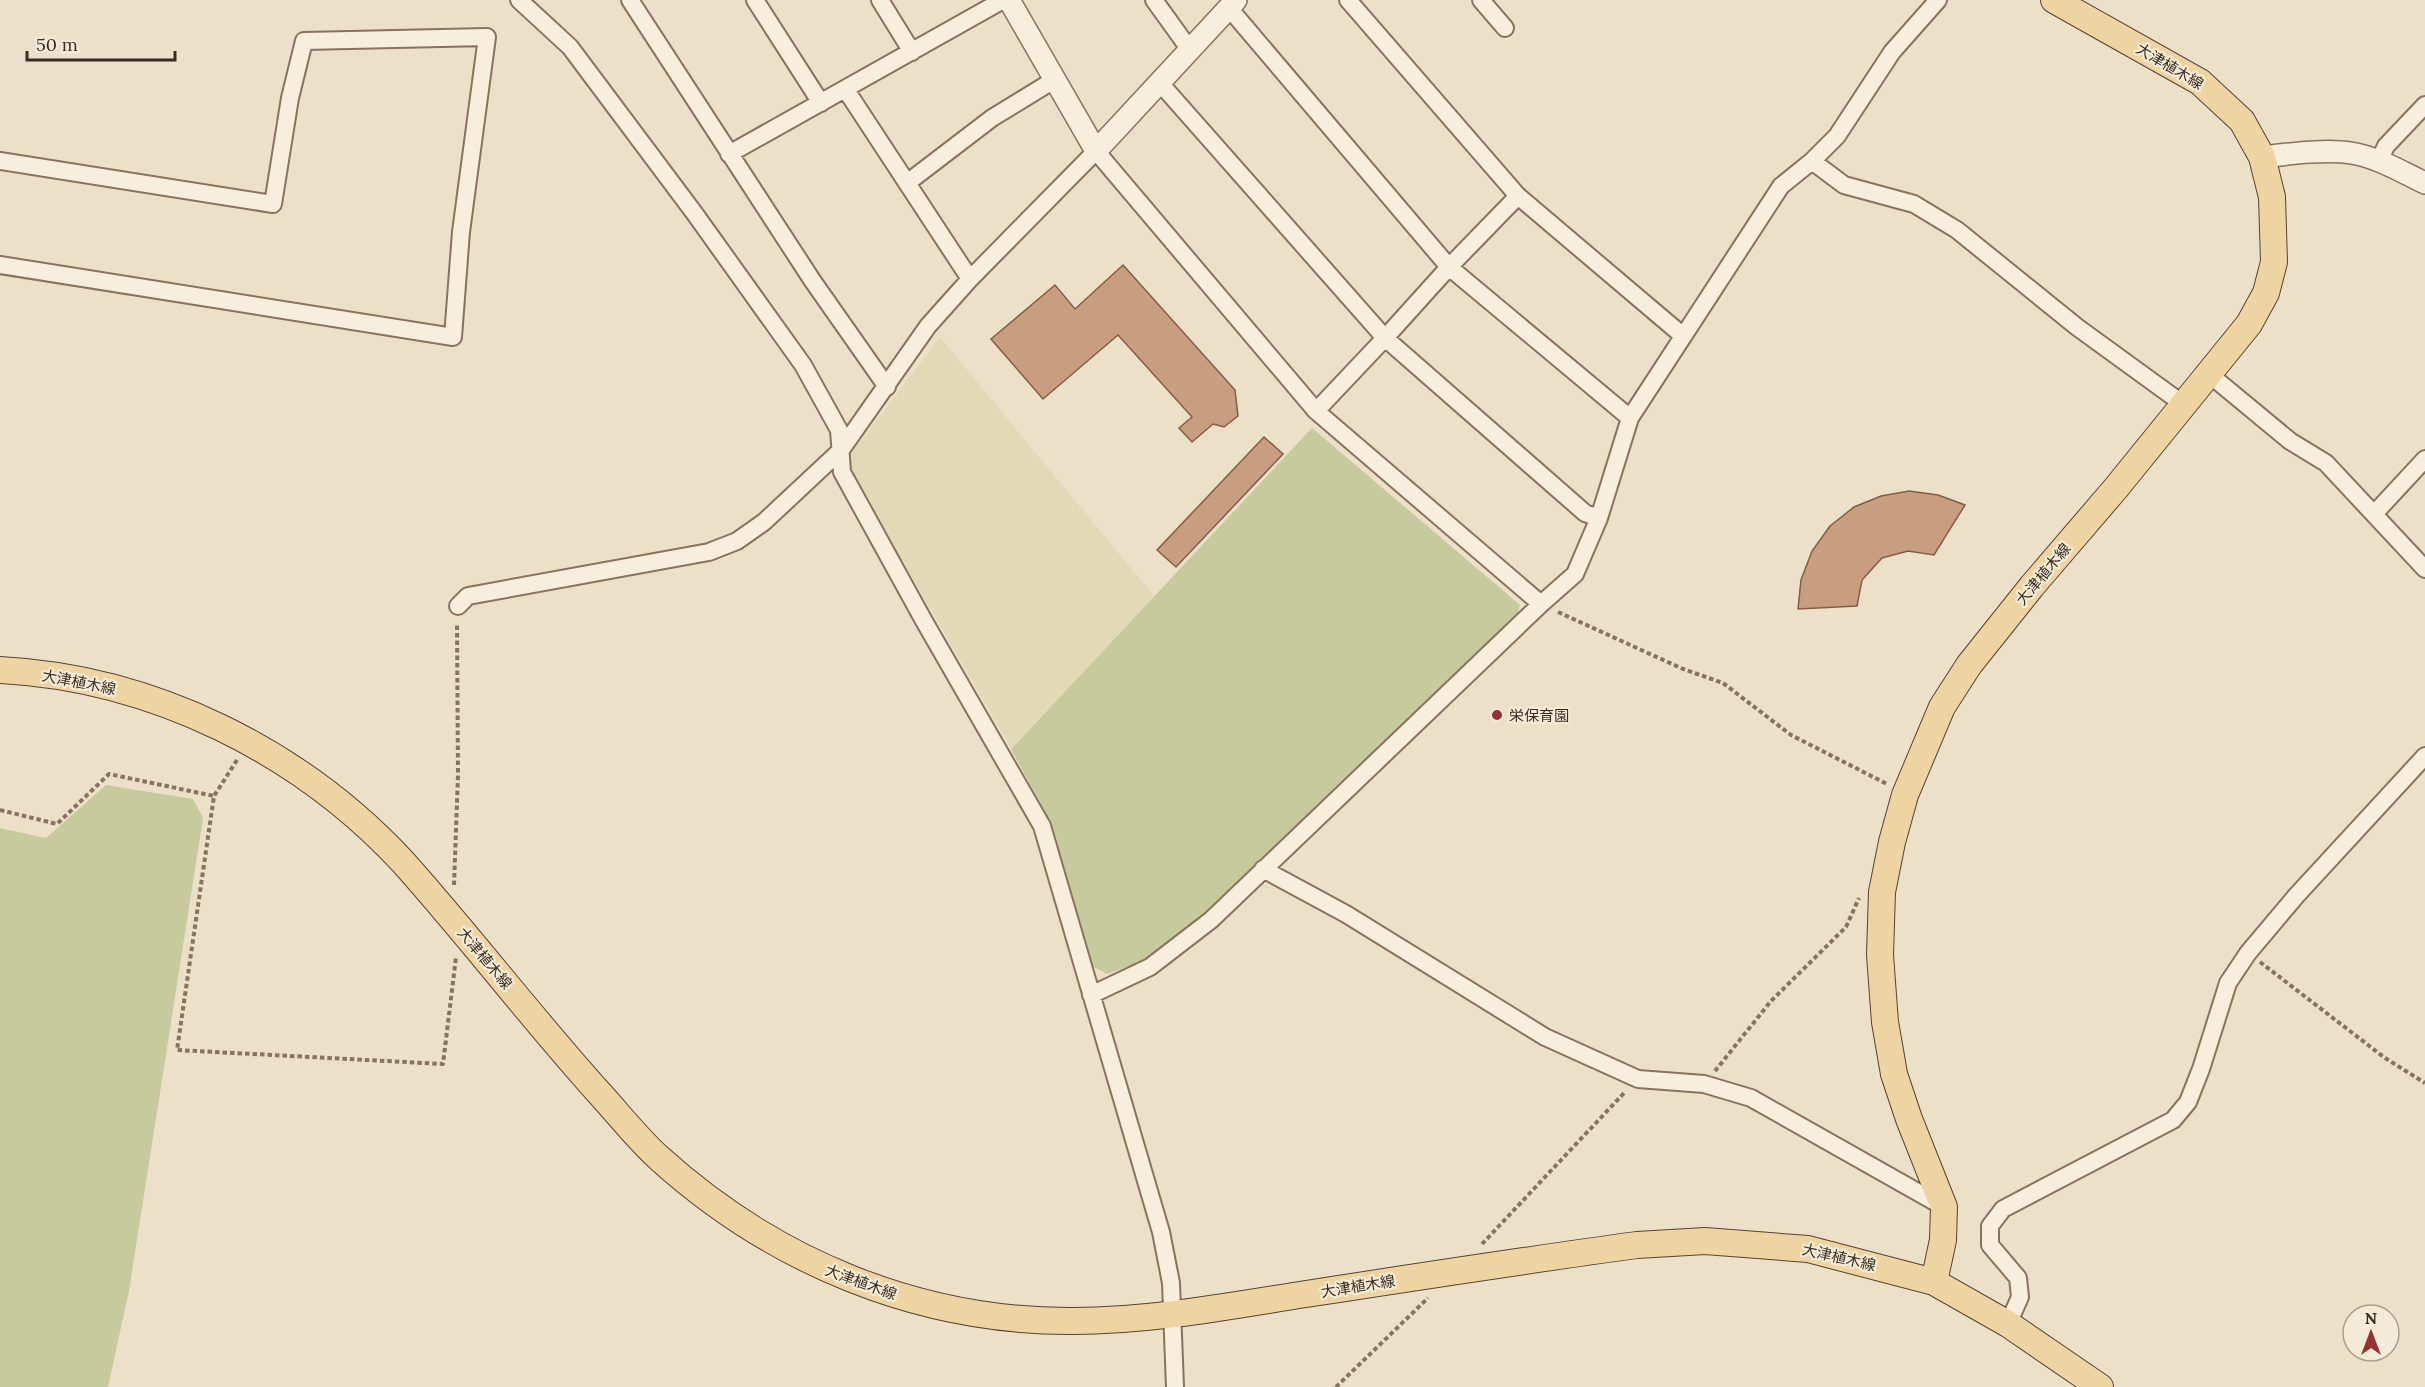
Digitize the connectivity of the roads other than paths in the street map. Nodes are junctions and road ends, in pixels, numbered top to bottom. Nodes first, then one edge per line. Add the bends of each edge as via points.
1 (519, 0) edge
2 (755, 0) edge
3 (880, 0) edge
4 (1003, 0) edge
5 (1009, 0) edge
6 (1154, 0) edge
7 (1348, 0) edge
8 (1481, 0) edge
9 (1938, 0) edge
10 (2054, 0) edge
11 (637, 2) edge
12 (1232, 4) edge
13 (2080, 6) edge
14 (1505, 28) dead end
15 (1190, 50) junction
16 (912, 52) junction
17 (1054, 80) junction
18 (1160, 83) junction
19 (846, 90) junction
20 (821, 104) junction
21 (2425, 105) edge
22 (1096, 151) junction
23 (729, 154) junction
24 (2262, 158) junction
25 (0, 161) edge
26 (1812, 161) junction
27 (2379, 161) junction
28 (907, 183) junction
29 (2425, 183) edge
30 (1518, 196) junction
31 (0, 265) edge
32 (1449, 267) junction
33 (970, 279) junction
34 (1682, 336) junction
35 (1385, 338) junction
36 (2209, 374) junction
37 (887, 387) junction
38 (2182, 404) junction
39 (1316, 411) junction
40 (1629, 418) junction
41 (841, 450) junction
42 (2425, 459) edge
43 (2374, 514) junction
44 (1599, 518) junction
45 (2425, 569) edge
46 (1541, 604) junction
47 (459, 606) road end
48 (0, 670) edge
49 (2425, 756) edge
50 (1263, 869) junction
51 (1091, 995) junction
52 (1944, 1207) junction
53 (1934, 1282) junction
54 (1173, 1314) junction
55 (2008, 1324) junction
56 (1175, 1387) edge
57 (2100, 1387) edge

1 - 41 street via 570,47 756,297 803,365 838,430
2 - 20 street
3 - 16 street
4 - 16 street
5 - 17 street
6 - 15 street
7 - 30 street
8 - 14 street
9 - 26 street via 1892,52 1837,136
10 - 13 main road, 大津植木線
11 - 23 street
12 - 15 street
12 - 32 street
13 - 24 main road, 大津植木線 via 2200,82 2242,121
15 - 18 street
16 - 19 street
17 - 22 street
17 - 28 street via 992,118
18 - 22 street
18 - 35 street
19 - 20 street
19 - 28 street
20 - 23 street
21 - 27 street via 2386,146
22 - 33 street
22 - 39 street
23 - 37 street
24 - 27 street via 2351,153
24 - 36 main road, 大津植木線 via 2272,207 2274,262 2266,293 2249,324
25 - 31 street via 273,204 290,98 304,41 487,37 461,232 453,337
26 - 34 street via 1781,186
26 - 38 street via 1844,185 1914,204 1957,230 2076,327
27 - 29 street
28 - 33 street
30 - 32 street
30 - 34 street
32 - 35 street
32 - 40 street
33 - 37 street via 928,326
34 - 40 street
35 - 39 street
35 - 44 street via 1585,513
36 - 38 main road, 大津植木線
36 - 43 street via 2290,441 2326,463
37 - 41 street
38 - 52 main road, 大津植木線 via 1968,665 1942,707 1905,795 1882,892 1880,955 1885,1022 1894,1074
39 - 46 street
40 - 44 street
41 - 47 street via 764,522 737,541 710,552 468,596
41 - 51 street via 842,472 1042,825
42 - 43 street
43 - 45 street
44 - 46 street via 1575,574
46 - 50 street
48 - 54 main road, 大津植木線 via 130,693 191,715 248,742 310,779 379,836 656,1156 729,1214 772,1242 866,1285 926,1305 964,1312 1013,1319 1076,1321
49 - 55 street via 2248,952 2228,983 2188,1102 2173,1120 2003,1209 1990,1226 1990,1245 2018,1278 2020,1297
50 - 51 street via 1211,920 1150,967
50 - 52 street via 1346,914 1545,1037 1638,1079 1704,1083 1750,1098
51 - 54 street via 1161,1232
52 - 53 main road, 大津植木線 via 1943,1239
53 - 54 main road, 大津植木線 via 1808,1249 1705,1242 1627,1246
53 - 55 main road, 大津植木線
54 - 56 street
55 - 57 main road, 大津植木線

